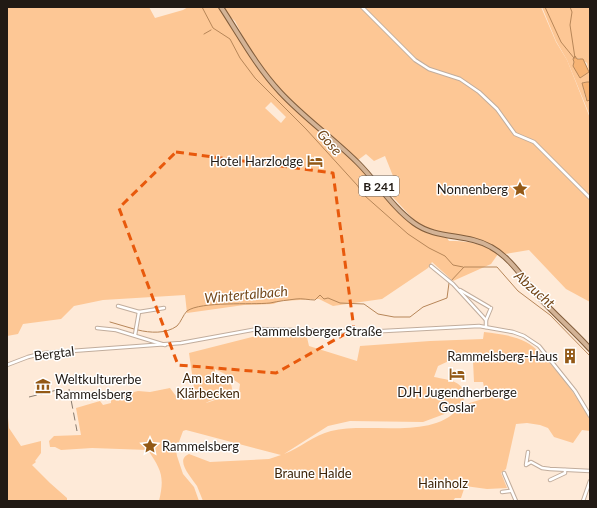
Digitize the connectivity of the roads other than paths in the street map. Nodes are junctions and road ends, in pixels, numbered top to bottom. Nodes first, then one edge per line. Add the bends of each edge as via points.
1 (221, 7) edge
2 (362, 7) edge
3 (590, 198) edge
4 (431, 266) dead end
5 (456, 288) junction
6 (118, 306) dead end
7 (164, 308) dead end
8 (139, 312) junction
9 (486, 320) junction
10 (486, 327) junction
11 (97, 328) dead end
12 (135, 335) junction
13 (166, 345) junction
14 (589, 346) edge
15 (102, 349) joint
16 (7, 365) edge
17 (590, 416) edge
18 (528, 452) dead end
19 (565, 470) junction
20 (590, 471) edge
21 (504, 473) dead end
22 (550, 480) dead end
23 (590, 481) edge
24 (510, 491) junction
25 (502, 492) dead end
26 (516, 501) edge
27 (583, 501) edge

1 - 14 main road, B 241 via 251,56 273,84 294,107 352,157 407,217 434,233 475,240 494,248
2 - 3 street via 415,60 429,69 460,78 479,92 497,109 515,134 534,142
4 - 5 street
5 - 9 street
5 - 9 street via 490,307
6 - 8 street
7 - 8 street
8 - 12 street
9 - 10 street
10 - 13 street, Rammelsberger Straße via 358,332 256,329
10 - 17 street, Rammelsberger Straße via 513,332 539,346 575,391
11 - 12 street
12 - 13 street
13 - 15 street, Rammelsberger Straße
15 - 16 street, Bergtal via 44,353
18 - 19 street via 526,464 531,462 542,468
19 - 20 street
19 - 22 street via 562,476
21 - 24 street
23 - 27 street
24 - 25 street
24 - 26 street

